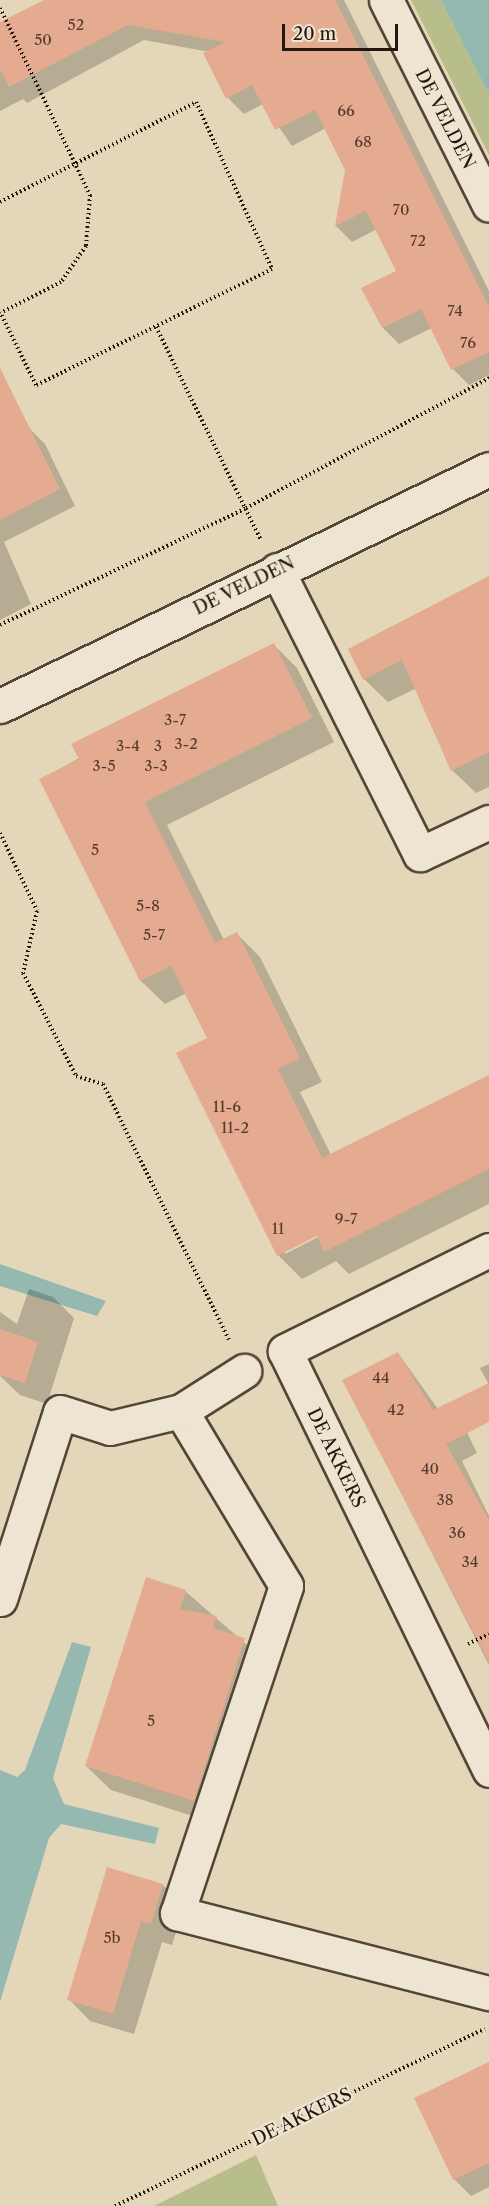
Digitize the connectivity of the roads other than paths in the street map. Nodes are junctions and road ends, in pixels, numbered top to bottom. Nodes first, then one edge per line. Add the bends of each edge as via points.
1 (386, 0) edge
2 (489, 205) edge
3 (489, 469) edge
4 (277, 570) junction
5 (0, 706) edge
6 (489, 822) edge
7 (489, 1250) edge
8 (244, 1371) road end
9 (181, 1411) junction
10 (0, 1599) edge
11 (489, 1770) edge
12 (489, 1993) edge

1 - 2 street, DE VELDEN
3 - 4 street, DE VELDEN
4 - 5 street, DE VELDEN
4 - 6 street via 420,854
7 - 11 street, DE AKKERS via 285,1351
8 - 9 street
9 - 10 street via 110,1428 60,1412
9 - 12 street via 286,1586 177,1913

